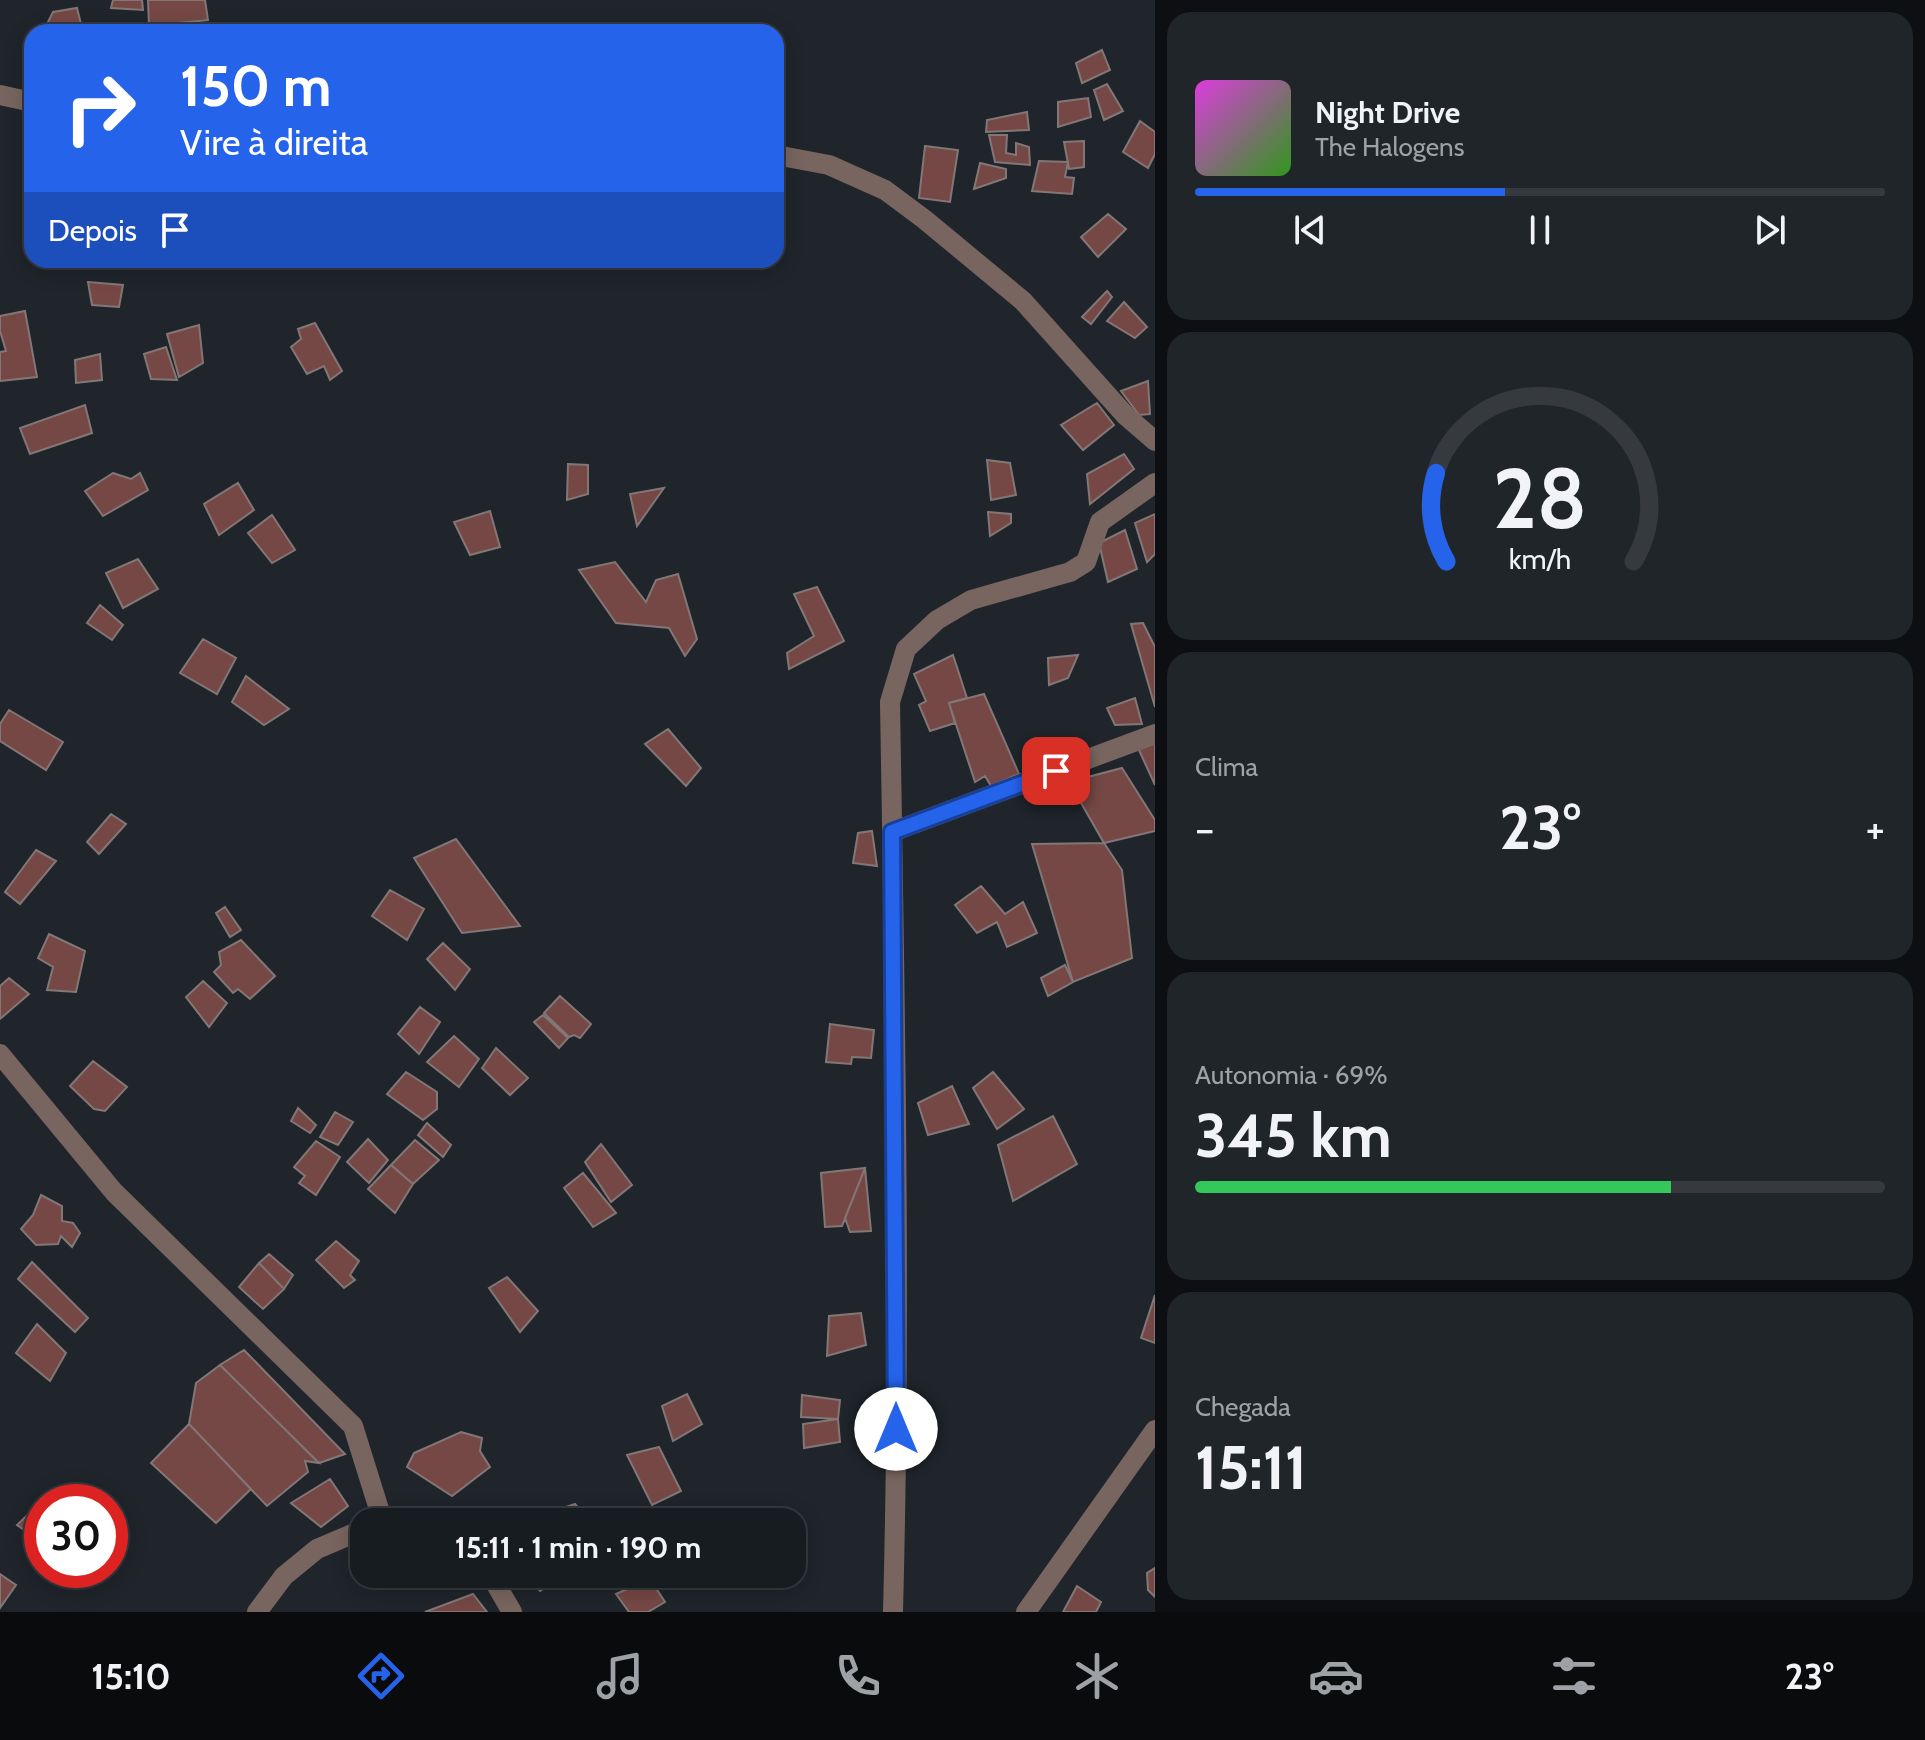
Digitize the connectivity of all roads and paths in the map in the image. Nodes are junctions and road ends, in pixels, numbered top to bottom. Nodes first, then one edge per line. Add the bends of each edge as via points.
1 (0, 95) edge
2 (24, 100) edge
3 (784, 157) edge
4 (1155, 441) edge
5 (1155, 483) edge
6 (1155, 734) edge
7 (892, 832) junction
8 (0, 1054) edge
9 (1155, 1430) edge
10 (378, 1508) edge
11 (350, 1535) edge
12 (498, 1588) edge
13 (257, 1612) edge
14 (512, 1612) edge
15 (893, 1612) edge
16 (1026, 1612) edge

1 - 2 street
3 - 4 street via 829,165 885,190 924,219 1023,301
5 - 7 street via 1100,522 1086,562 1070,572 971,600 937,620 906,649 890,702
6 - 7 street
7 - 15 street
8 - 10 street via 114,1192 353,1426
9 - 16 street
11 - 13 street via 317,1549 284,1576
12 - 14 street

